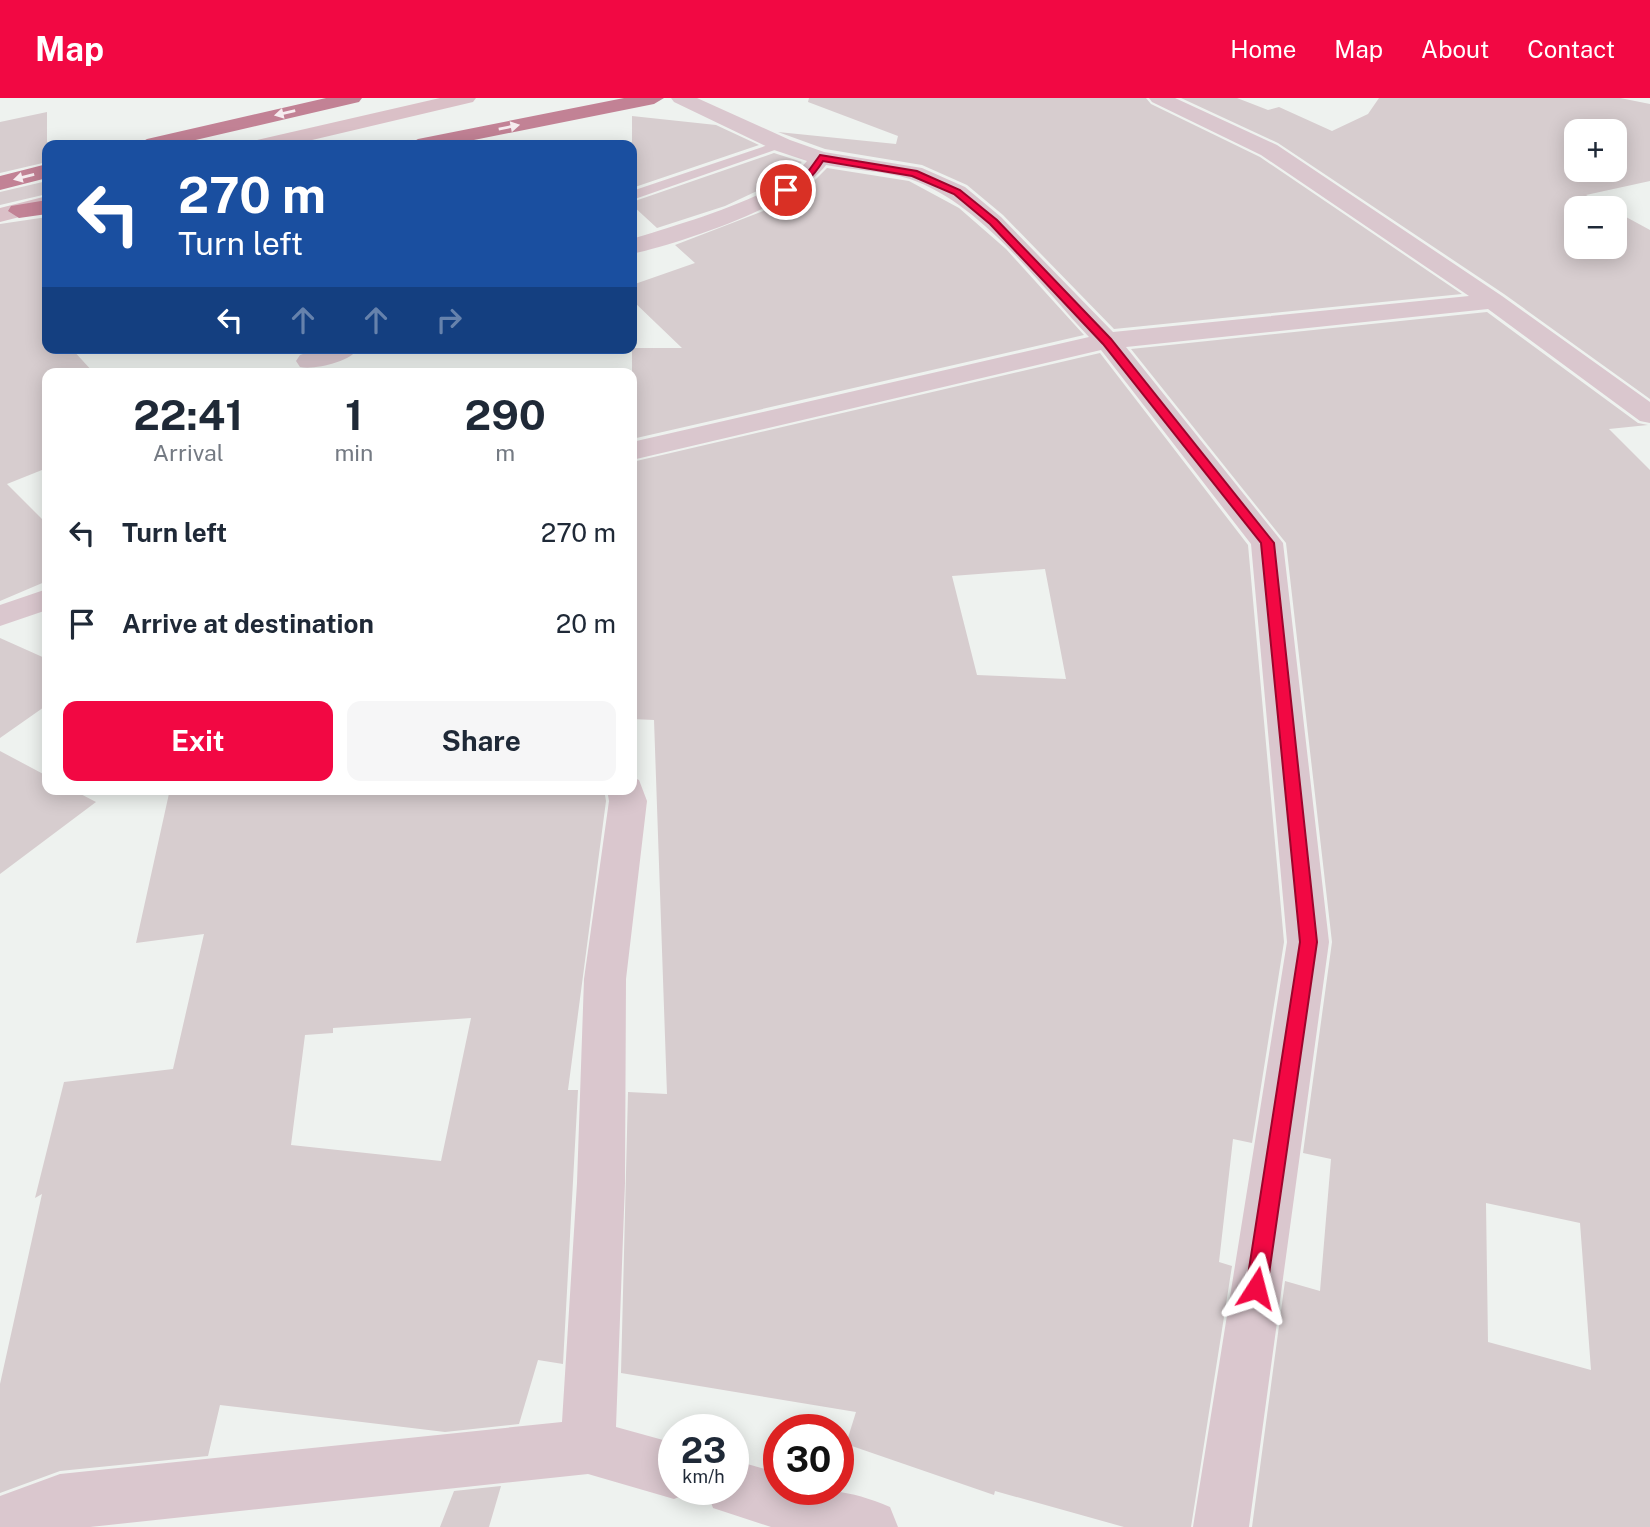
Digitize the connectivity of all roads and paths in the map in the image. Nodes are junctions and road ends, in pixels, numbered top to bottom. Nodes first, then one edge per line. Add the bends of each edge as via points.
1 (352, 98) edge
2 (466, 98) edge
3 (654, 98) edge
4 (681, 98) edge
5 (1159, 98) edge
6 (169, 140) edge
7 (286, 140) edge
8 (443, 140) edge
9 (782, 145) junction
10 (820, 158) junction
11 (42, 172) edge
12 (0, 183) edge
13 (637, 194) edge
14 (42, 197) edge
15 (42, 206) edge
16 (6, 210) edge
17 (637, 245) edge
18 (1493, 301) junction
19 (1107, 341) junction
20 (329, 354) edge
21 (309, 361) edge
22 (1650, 415) edge
23 (637, 450) edge
24 (42, 600) edge
25 (0, 616) edge
26 (627, 795) edge
27 (587, 1447) junction
28 (658, 1467) edge
29 (749, 1493) edge
30 (0, 1524) edge
31 (870, 1527) edge
32 (1221, 1527) edge

1 -> 6 highway
2 - 7 main road
8 -> 3 highway
4 - 9 street
5 - 18 street via 1269,150
9 - 10 street
9 - 13 lane
10 - 17 street via 810,174 786,190
10 - 19 street via 914,173 957,192 993,222
11 -> 12 highway
14 - 16 main road
15 - 16 main road
18 - 19 street
18 - 22 street
19 - 23 street
19 - 32 street via 1267,543 1308,942
20 - 21 street
24 - 25 street
26 - 27 street via 605,979 601,1183
27 - 28 street
27 - 30 street via 60,1502
29 - 31 street

